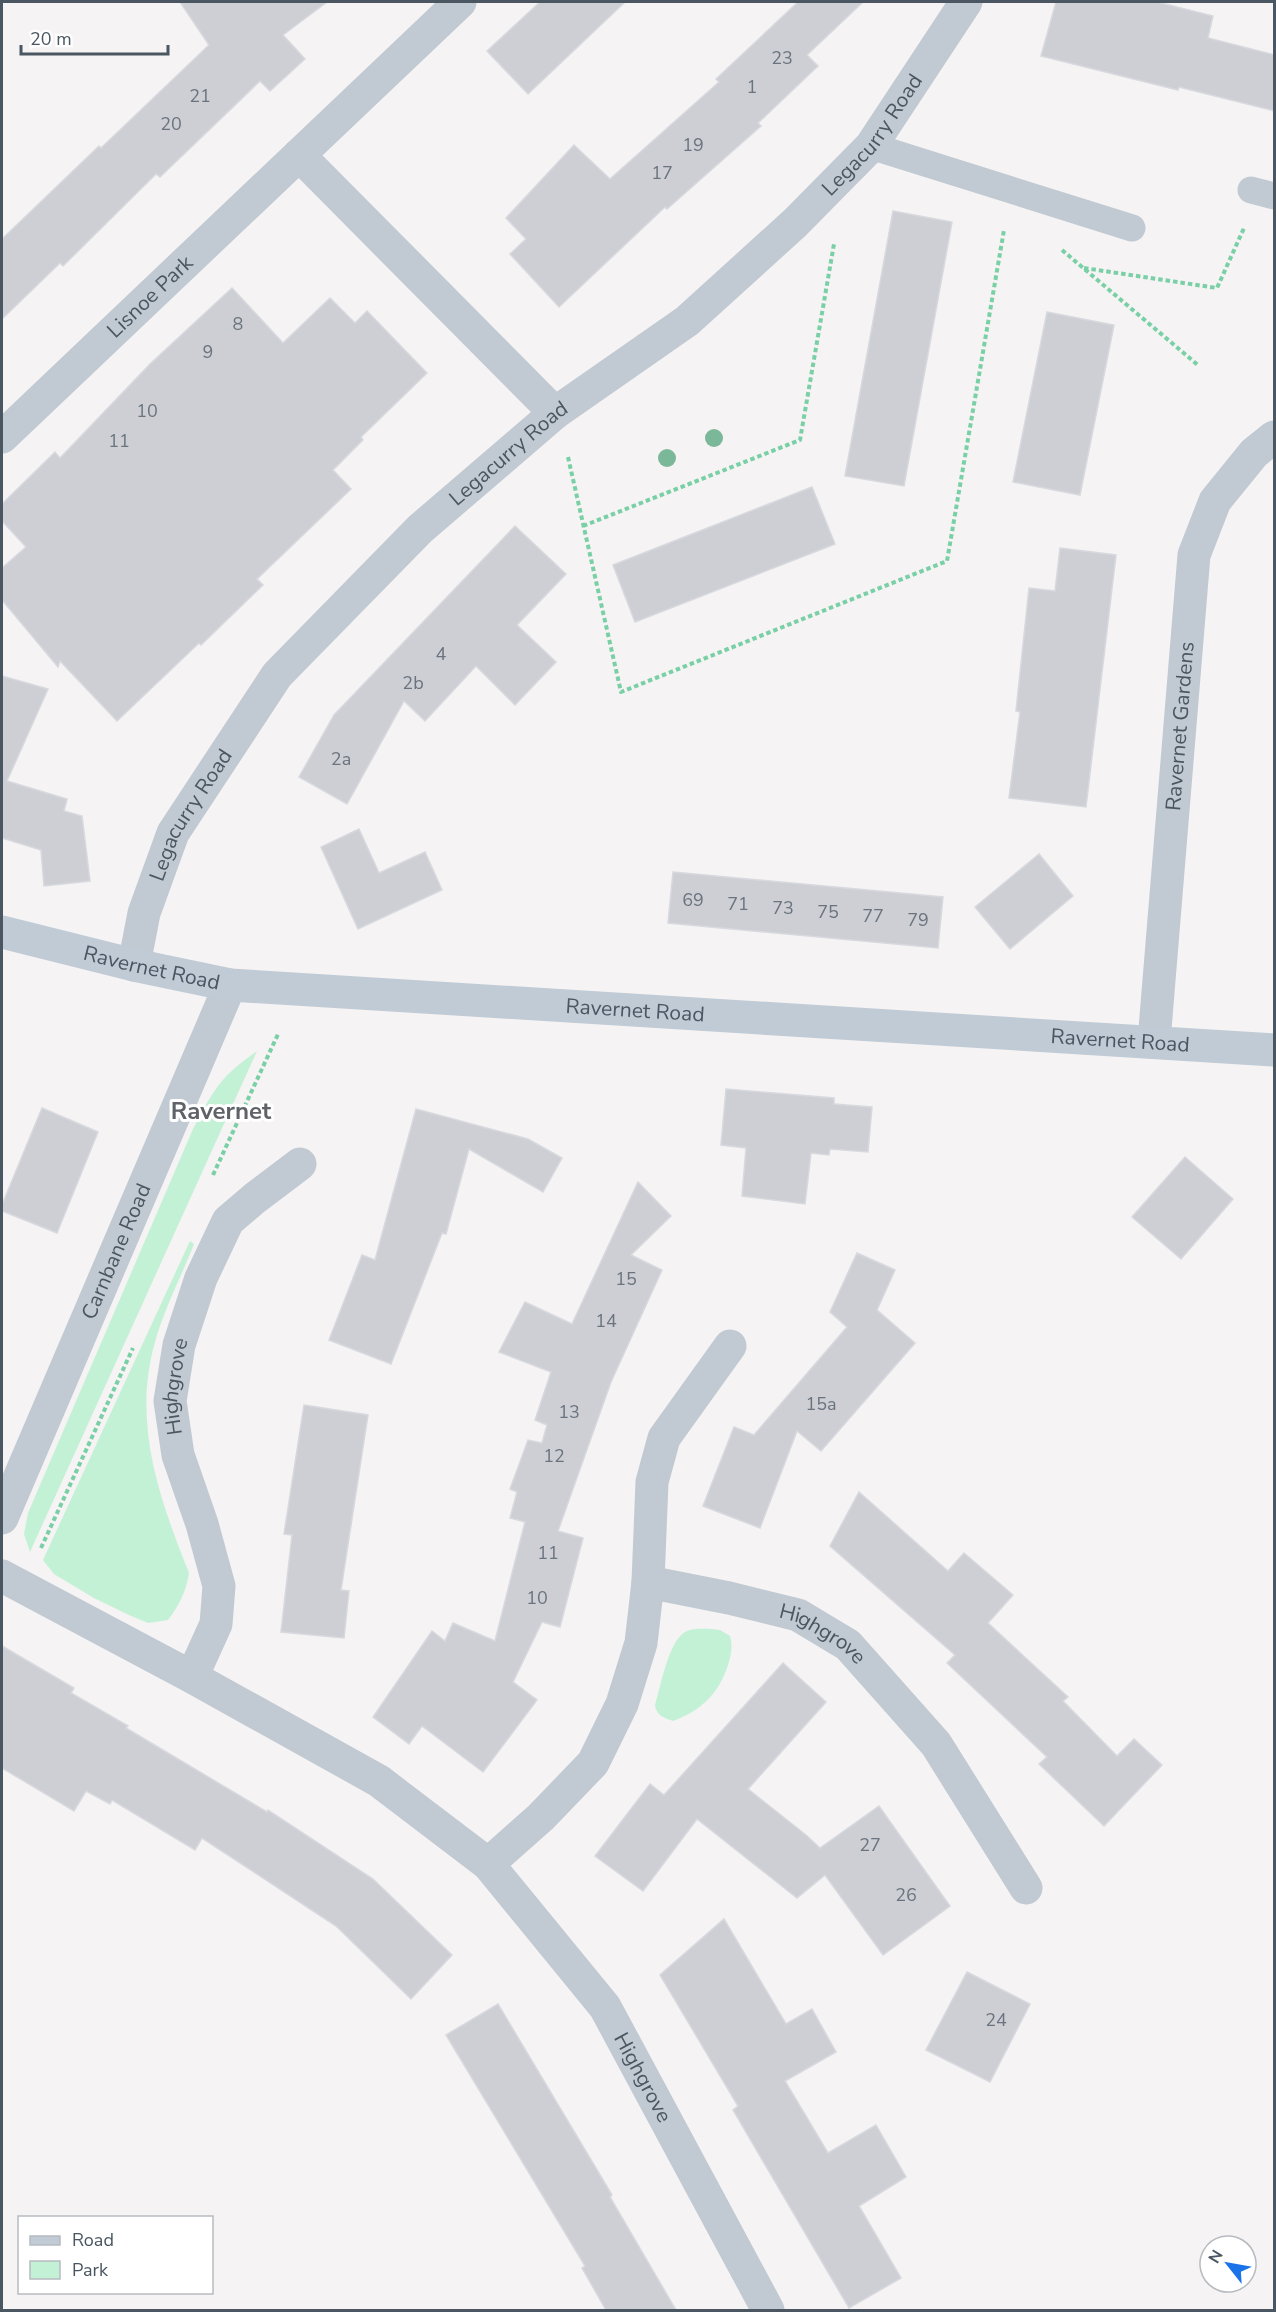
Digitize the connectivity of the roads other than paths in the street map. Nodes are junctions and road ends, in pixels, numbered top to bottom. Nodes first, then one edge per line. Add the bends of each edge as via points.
1 (460, 2) edge
2 (966, 2) edge
3 (871, 146) junction
4 (299, 155) junction
5 (1132, 228) dead end
6 (552, 416) junction
7 (2, 437) edge
8 (1275, 437) edge
9 (2, 932) edge
10 (134, 965) junction
11 (230, 985) junction
12 (1154, 1041) junction
13 (1275, 1050) edge
14 (300, 1164) dead end
15 (730, 1346) dead end
16 (2, 1518) edge
17 (2, 1576) edge
18 (648, 1582) junction
19 (192, 1677) junction
20 (488, 1864) junction
21 (1026, 1888) dead end
22 (768, 2310) edge

1 - 4 street, Lisnoe Park
2 - 3 street, Legacurry Road
3 - 5 lane
3 - 6 street, Legacurry Road via 795,223 687,321
4 - 6 street
4 - 7 street, Lisnoe Park
6 - 10 street, Legacurry Road via 420,529 277,675 173,833 144,913
8 - 12 street, Ravernet Gardens via 1254,453 1215,501 1194,555
9 - 10 street, Ravernet Road
10 - 11 street, Ravernet Road
11 - 12 street, Ravernet Road
11 - 16 street, Carnbane Road
12 - 13 street, Ravernet Road
14 - 19 street, Highgrove via 228,1221 201,1278 179,1346 170,1401 176,1444 219,1586 216,1624
15 - 18 street via 664,1438 652,1482
17 - 19 street, Highgrove
18 - 20 street via 641,1643 626,1694 593,1763
18 - 21 street, Highgrove via 798,1615 848,1645 936,1744
19 - 20 street, Highgrove via 379,1781
20 - 22 street, Highgrove via 605,2007

